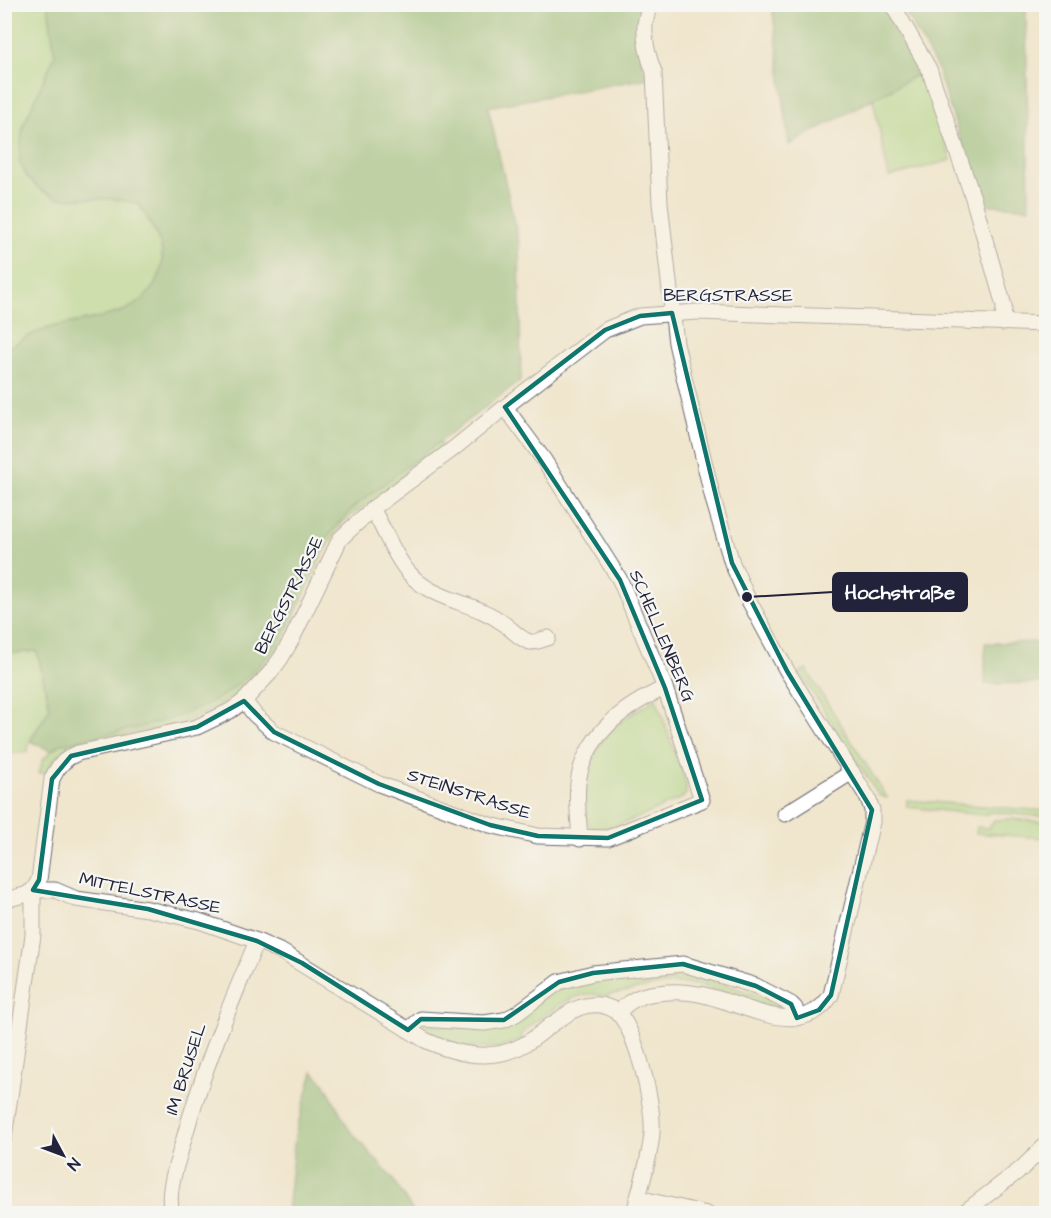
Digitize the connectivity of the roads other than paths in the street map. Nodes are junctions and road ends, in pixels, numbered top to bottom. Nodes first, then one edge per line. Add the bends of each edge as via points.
1 (648, 4) edge
2 (892, 4) edge
3 (672, 313) junction
4 (1003, 323) junction
5 (1047, 324) edge
6 (505, 407) junction
7 (372, 509) junction
8 (548, 638) dead end
9 (665, 688) junction
10 (244, 701) junction
11 (852, 772) junction
12 (702, 800) joint
13 (785, 814) dead end
14 (580, 839) junction
15 (33, 890) junction
16 (4, 900) edge
17 (257, 940) junction
18 (618, 1013) junction
19 (797, 1018) junction
20 (408, 1030) junction
21 (4, 1138) edge
22 (1047, 1145) edge
23 (638, 1198) junction
24 (172, 1214) edge
25 (634, 1214) edge
26 (707, 1214) edge
27 (962, 1214) edge

1 - 3 street via 646,37 654,72 660,203
2 - 4 street via 929,69 973,198 1004,306
3 - 4 street, BERGSTRASSE
3 - 6 street, BERGSTRASSE via 640,316 605,330
3 - 11 street via 676,343 732,563 787,671
4 - 5 street, BERGSTRASSE
6 - 7 street, BERGSTRASSE
6 - 9 street, SCHELLENBERG via 544,460 620,580
7 - 8 street via 400,560 422,585 443,598 484,612 531,642
7 - 10 street, BERGSTRASSE via 340,539 281,658
9 - 12 street, SCHELLENBERG
9 - 14 street via 627,708 589,749 578,781
10 - 14 street, STEINSTRASSE via 274,732 379,784 490,825 538,836
10 - 15 street, BERGSTRASSE via 197,727 78,753 63,762 52,779 39,880
11 - 13 street
11 - 19 street via 868,798 872,822 831,995 819,1010
12 - 14 street, STEINSTRASSE via 608,838
15 - 16 street, MITTELSTRASSE
15 - 17 street, MITTELSTRASSE via 55,890 76,899 159,911
15 - 21 street, BERGSTRASSE via 33,935
17 - 20 street, MITTELSTRASSE via 302,963
17 - 24 street, IM BRUSEL via 193,1104 172,1180
18 - 19 street via 636,998 675,991
18 - 20 street, MITTELSTRASSE via 603,1005 574,1010 525,1045 492,1056 441,1047
18 - 23 street via 644,1070 652,1130
19 - 20 street via 791,1004 756,986 683,964 593,973 559,982 504,1020 484,1023 421,1019
22 - 27 street
23 - 25 street
23 - 26 street

